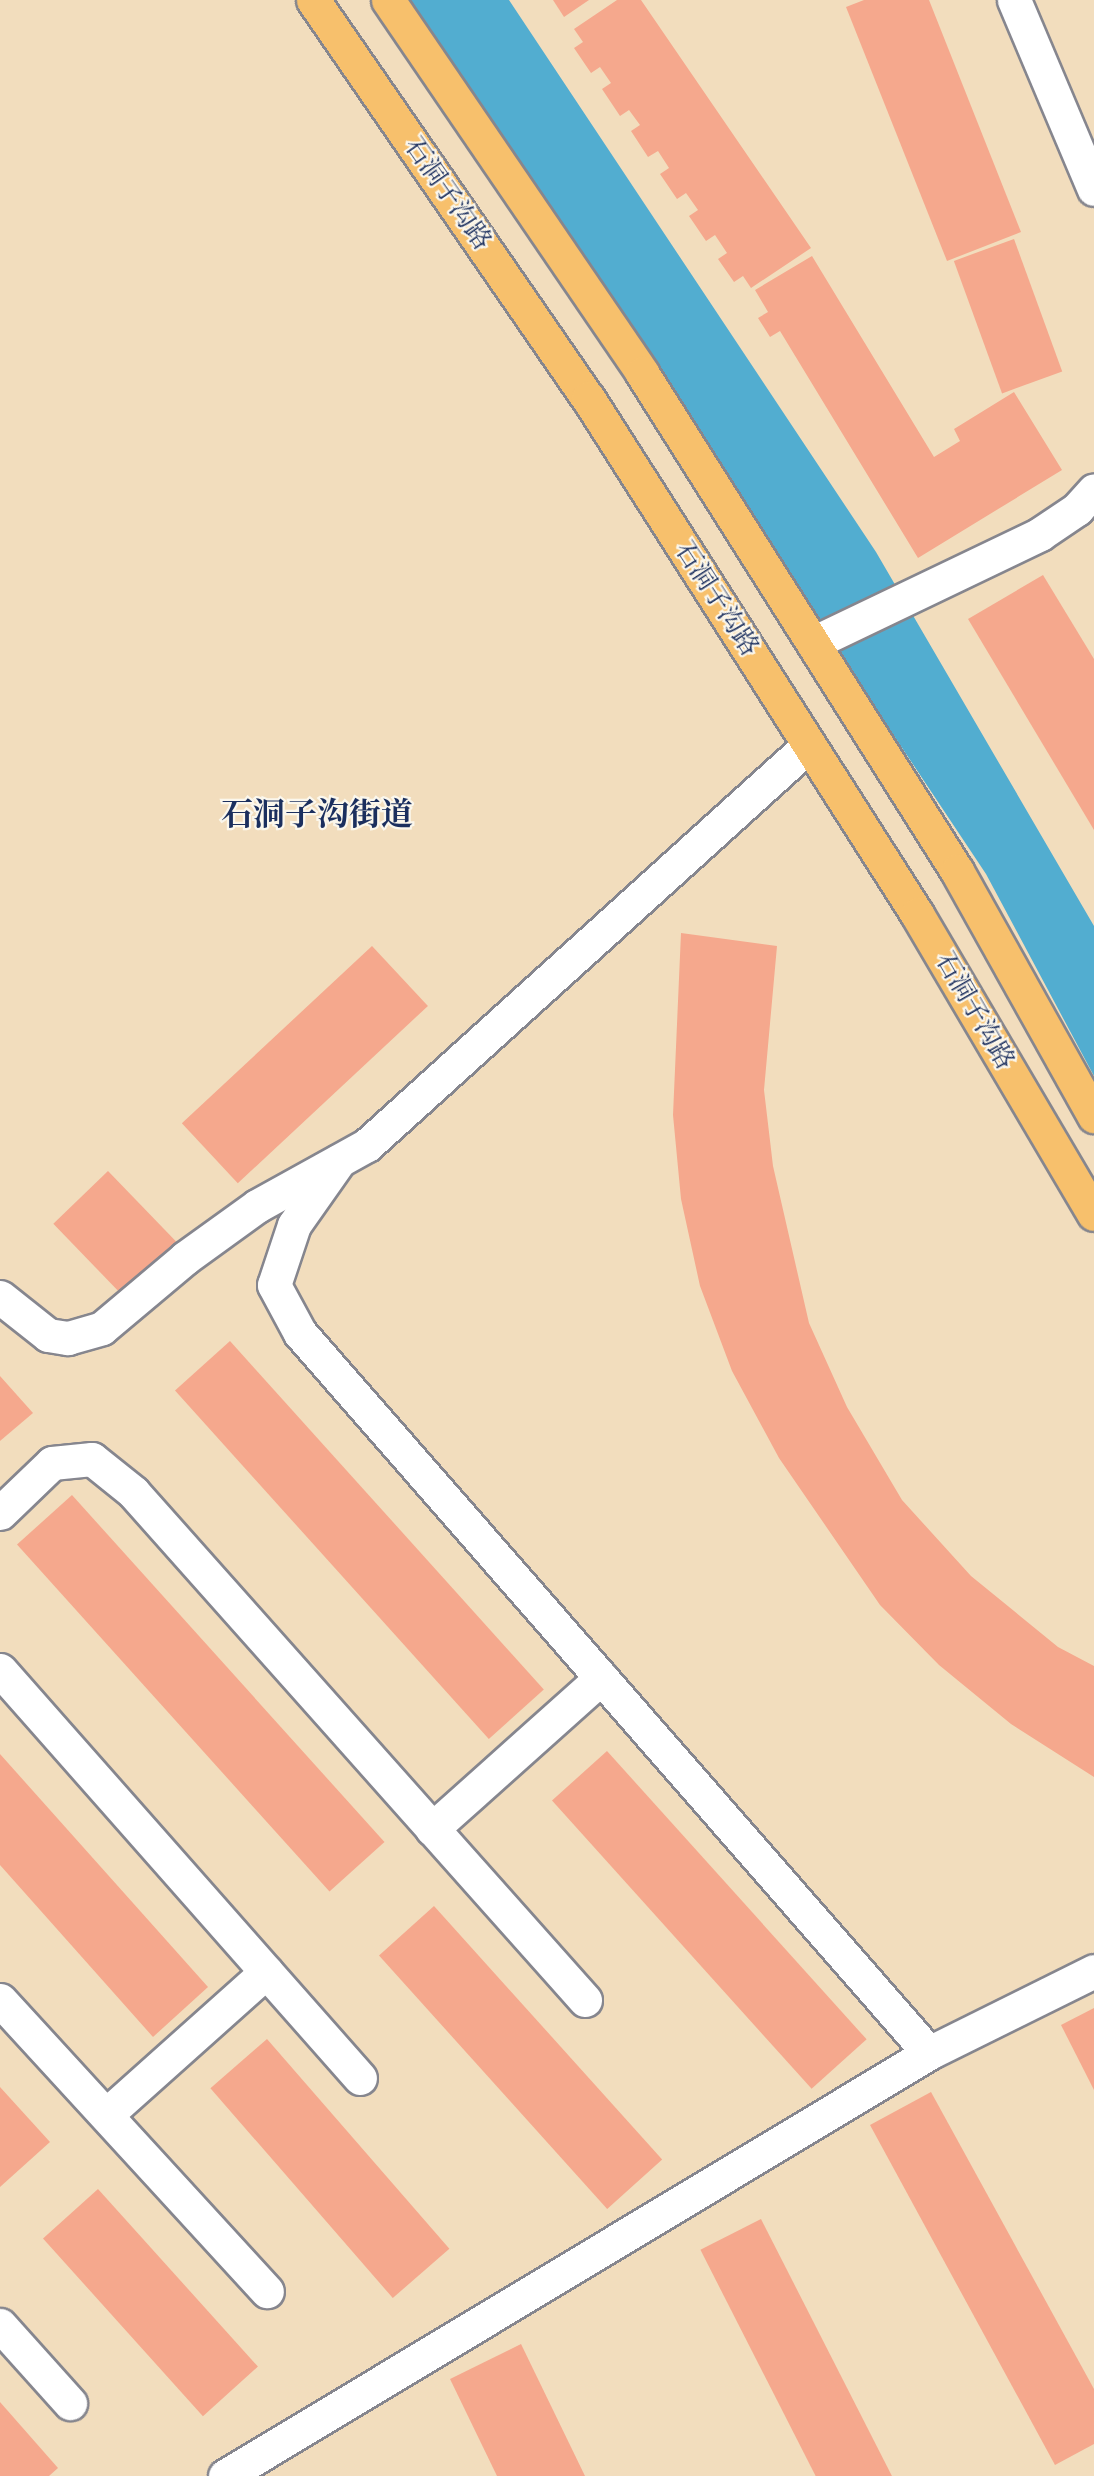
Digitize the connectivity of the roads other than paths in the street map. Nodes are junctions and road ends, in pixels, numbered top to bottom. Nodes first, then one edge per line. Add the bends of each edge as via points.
1 (313, 0) edge
2 (388, 0) edge
3 (1014, 0) edge
4 (1094, 189) edge
5 (1094, 490) edge
6 (818, 641) junction
7 (809, 745) junction
8 (1094, 1116) edge
9 (339, 1161) junction
10 (1094, 1214) edge
11 (0, 1297) edge
12 (0, 1513) edge
13 (0, 1670) edge
14 (601, 1678) junction
15 (432, 1829) junction
16 (1094, 1971) edge
17 (266, 1972) junction
18 (0, 2000) edge
19 (585, 2000) dead end
20 (929, 2053) junction
21 (360, 2078) dead end
22 (106, 2115) junction
23 (267, 2291) dead end
24 (0, 2325) edge
25 (70, 2403) dead end
26 (225, 2476) edge

1 - 7 main road, 石洞子沟路 via 588,398
2 - 6 main road, 石洞子沟路 via 642,373
3 - 4 street
5 - 6 street via 1077,510 1040,534
6 - 8 main road, 石洞子沟路 via 957,871
7 - 9 street via 367,1145
7 - 10 main road, 石洞子沟路 via 917,914
9 - 11 street via 256,1206 185,1258 102,1328 68,1338 48,1335
9 - 14 street via 294,1225 274,1285 300,1334
12 - 15 street via 52,1463 92,1459 133,1492
13 - 17 street
14 - 15 street
14 - 20 street
15 - 19 street
16 - 20 street
17 - 21 street
17 - 22 street
18 - 22 street
20 - 26 street
22 - 23 street
24 - 25 street

